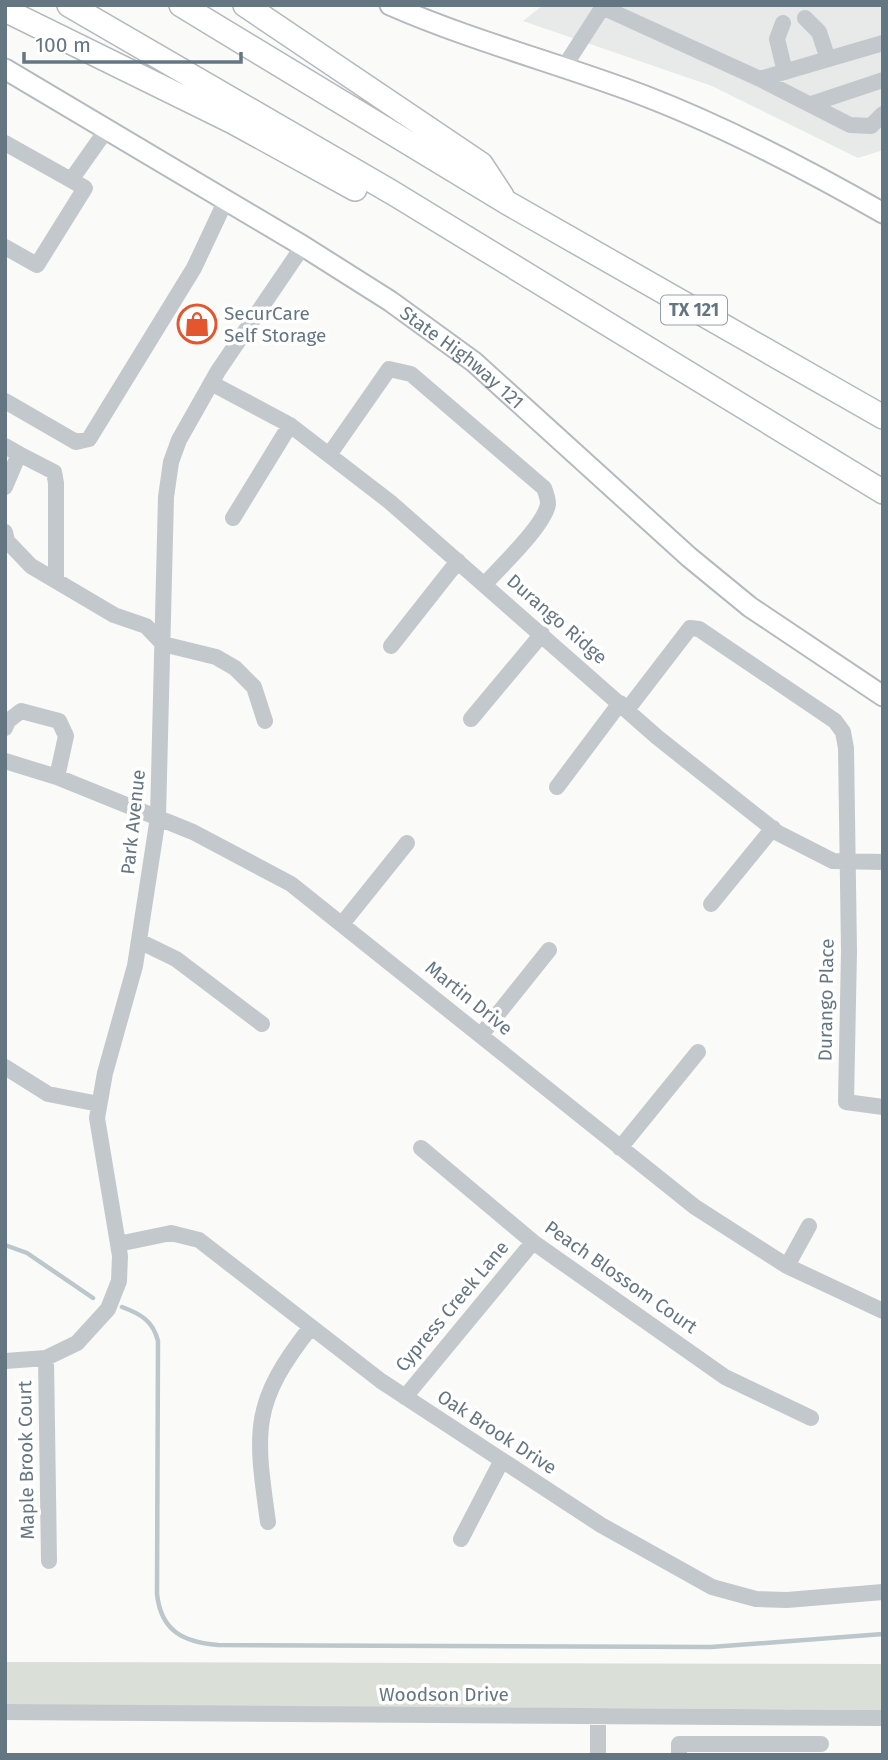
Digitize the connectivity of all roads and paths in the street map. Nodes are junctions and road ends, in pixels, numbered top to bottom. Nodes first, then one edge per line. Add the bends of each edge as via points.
1 (69, 5) edge
2 (181, 5) edge
3 (245, 5) edge
4 (390, 5) edge
5 (603, 6) edge
6 (5, 10) edge
7 (805, 18) dead end
8 (783, 23) dead end
9 (883, 44) edge
10 (828, 59) junction
11 (564, 67) junction
12 (5, 69) edge
13 (785, 72) junction
14 (760, 79) junction
15 (883, 80) edge
16 (811, 104) junction
17 (883, 114) edge
18 (107, 129) junction
19 (5, 143) edge
20 (71, 180) junction
21 (393, 193) junction
22 (226, 200) junction
23 (506, 202) junction
24 (883, 213) edge
25 (303, 246) junction
26 (5, 247) edge
27 (211, 383) junction
28 (5, 401) edge
29 (883, 417) edge
30 (290, 425) junction
31 (12, 450) edge
32 (329, 454) junction
33 (5, 487) edge
34 (883, 492) edge
35 (233, 517) dead end
36 (5, 532) edge
37 (458, 561) junction
38 (56, 580) junction
39 (485, 584) junction
40 (542, 634) junction
41 (163, 644) junction
42 (391, 646) dead end
43 (883, 696) edge
44 (623, 706) junction
45 (471, 719) dead end
46 (265, 721) dead end
47 (5, 728) edge
48 (5, 761) edge
49 (57, 777) junction
50 (556, 788) dead end
51 (158, 817) junction
52 (773, 828) junction
53 (407, 843) dead end
54 (847, 861) junction
55 (883, 862) edge
56 (711, 904) dead end
57 (342, 924) junction
58 (139, 941) junction
59 (549, 950) dead end
60 (262, 1024) dead end
61 (481, 1035) junction
62 (698, 1052) dead end
63 (5, 1067) edge
64 (99, 1104) junction
65 (883, 1107) edge
66 (620, 1148) junction
67 (421, 1149) dead end
68 (809, 1226) dead end
69 (533, 1242) junction
70 (118, 1244) junction
71 (787, 1266) junction
72 (883, 1311) edge
73 (311, 1327) junction
74 (46, 1358) junction
75 (5, 1361) edge
76 (405, 1397) junction
77 (811, 1418) dead end
78 (502, 1460) junction
79 (268, 1522) dead end
80 (461, 1539) dead end
81 (49, 1562) dead end
82 (883, 1592) edge
83 (5, 1712) edge
84 (598, 1716) junction
85 (679, 1716) junction
86 (788, 1717) junction
87 (883, 1718) edge
88 (788, 1743) junction
89 (821, 1744) dead end
90 (679, 1749) edge
91 (598, 1755) edge

1 - 21 highway, TX 121
2 - 23 highway, TX 121
3 - 23 highway via 481,164
4 - 11 main road
5 - 11 street
5 - 14 street
6 - 21 highway via 233,122 357,190
7 - 10 street via 820,32
8 - 13 street via 777,39
9 - 10 street
10 - 13 street
11 - 24 main road via 718,126
12 - 18 main road, State Highway 121
13 - 14 street
14 - 16 street
15 - 16 street
16 - 17 street via 862,128 877,123
18 - 20 street
18 - 22 main road, State Highway 121
19 - 20 street
20 - 26 street via 85,188 37,265
21 - 34 highway, TX 121
22 - 25 main road, State Highway 121
22 - 28 street via 194,268 89,439 76,442
23 - 29 highway, TX 121
25 - 27 street, Park Avenue
25 - 43 main road, State Highway 121 via 474,362 750,607
27 - 30 street, Durango Ridge
27 - 41 street, Park Avenue via 171,462
30 - 32 street, Durango Ridge
30 - 35 street
31 - 33 street
31 - 38 street via 54,472
32 - 37 street, Durango Ridge
32 - 39 street via 389,369 411,374 544,488 547,496 542,519
36 - 38 street via 7,541 31,565
37 - 39 street, Durango Ridge
37 - 42 street
38 - 41 street via 114,615 146,626
39 - 40 street, Durango Ridge
40 - 44 street, Durango Ridge
40 - 45 street
41 - 46 street via 216,657 242,673 254,687
41 - 51 street, Park Avenue
44 - 50 street
44 - 52 street, Durango Ridge
44 - 54 street via 690,628 699,629 835,721 846,748
47 - 49 street via 21,711 59,721 66,736
48 - 49 street, Martin Drive
49 - 51 street, Martin Drive
51 - 57 street, Martin Drive via 269,870
51 - 58 street, Park Avenue
52 - 54 street, Durango Ridge via 833,861
52 - 56 street
53 - 57 street
54 - 55 street, Durango Ridge
54 - 65 street, Durango Place via 846,1102
57 - 61 street, Martin Drive
58 - 60 street via 176,959
58 - 64 street, Park Avenue
59 - 61 street
61 - 66 street, Martin Drive
62 - 66 street
63 - 64 street via 48,1094
64 - 70 street, Park Avenue via 98,1133
66 - 71 street, Martin Drive via 695,1207
67 - 69 street, Peach Blossom Court
68 - 71 street
69 - 76 street, Cypress Creek Lane
69 - 77 street, Peach Blossom Court via 725,1377
70 - 73 street, Oak Brook Drive via 171,1233 199,1240
70 - 74 street, Park Avenue via 119,1281 108,1309 77,1343
71 - 72 street, Martin Drive
73 - 76 street, Oak Brook Drive
73 - 79 street via 286,1359 264,1404 258,1452
74 - 75 street, Park Avenue
74 - 81 street, Maple Brook Court
76 - 78 street, Oak Brook Drive
78 - 80 street
78 - 82 street, Oak Brook Drive via 601,1525 712,1587 766,1600
83 - 84 street, Woodson Drive
84 - 85 street, Woodson Drive
84 - 91 street
85 - 86 street, Woodson Drive
85 - 90 street
86 - 87 street, Woodson Drive
86 - 88 street
88 - 89 street
88 - 90 street

